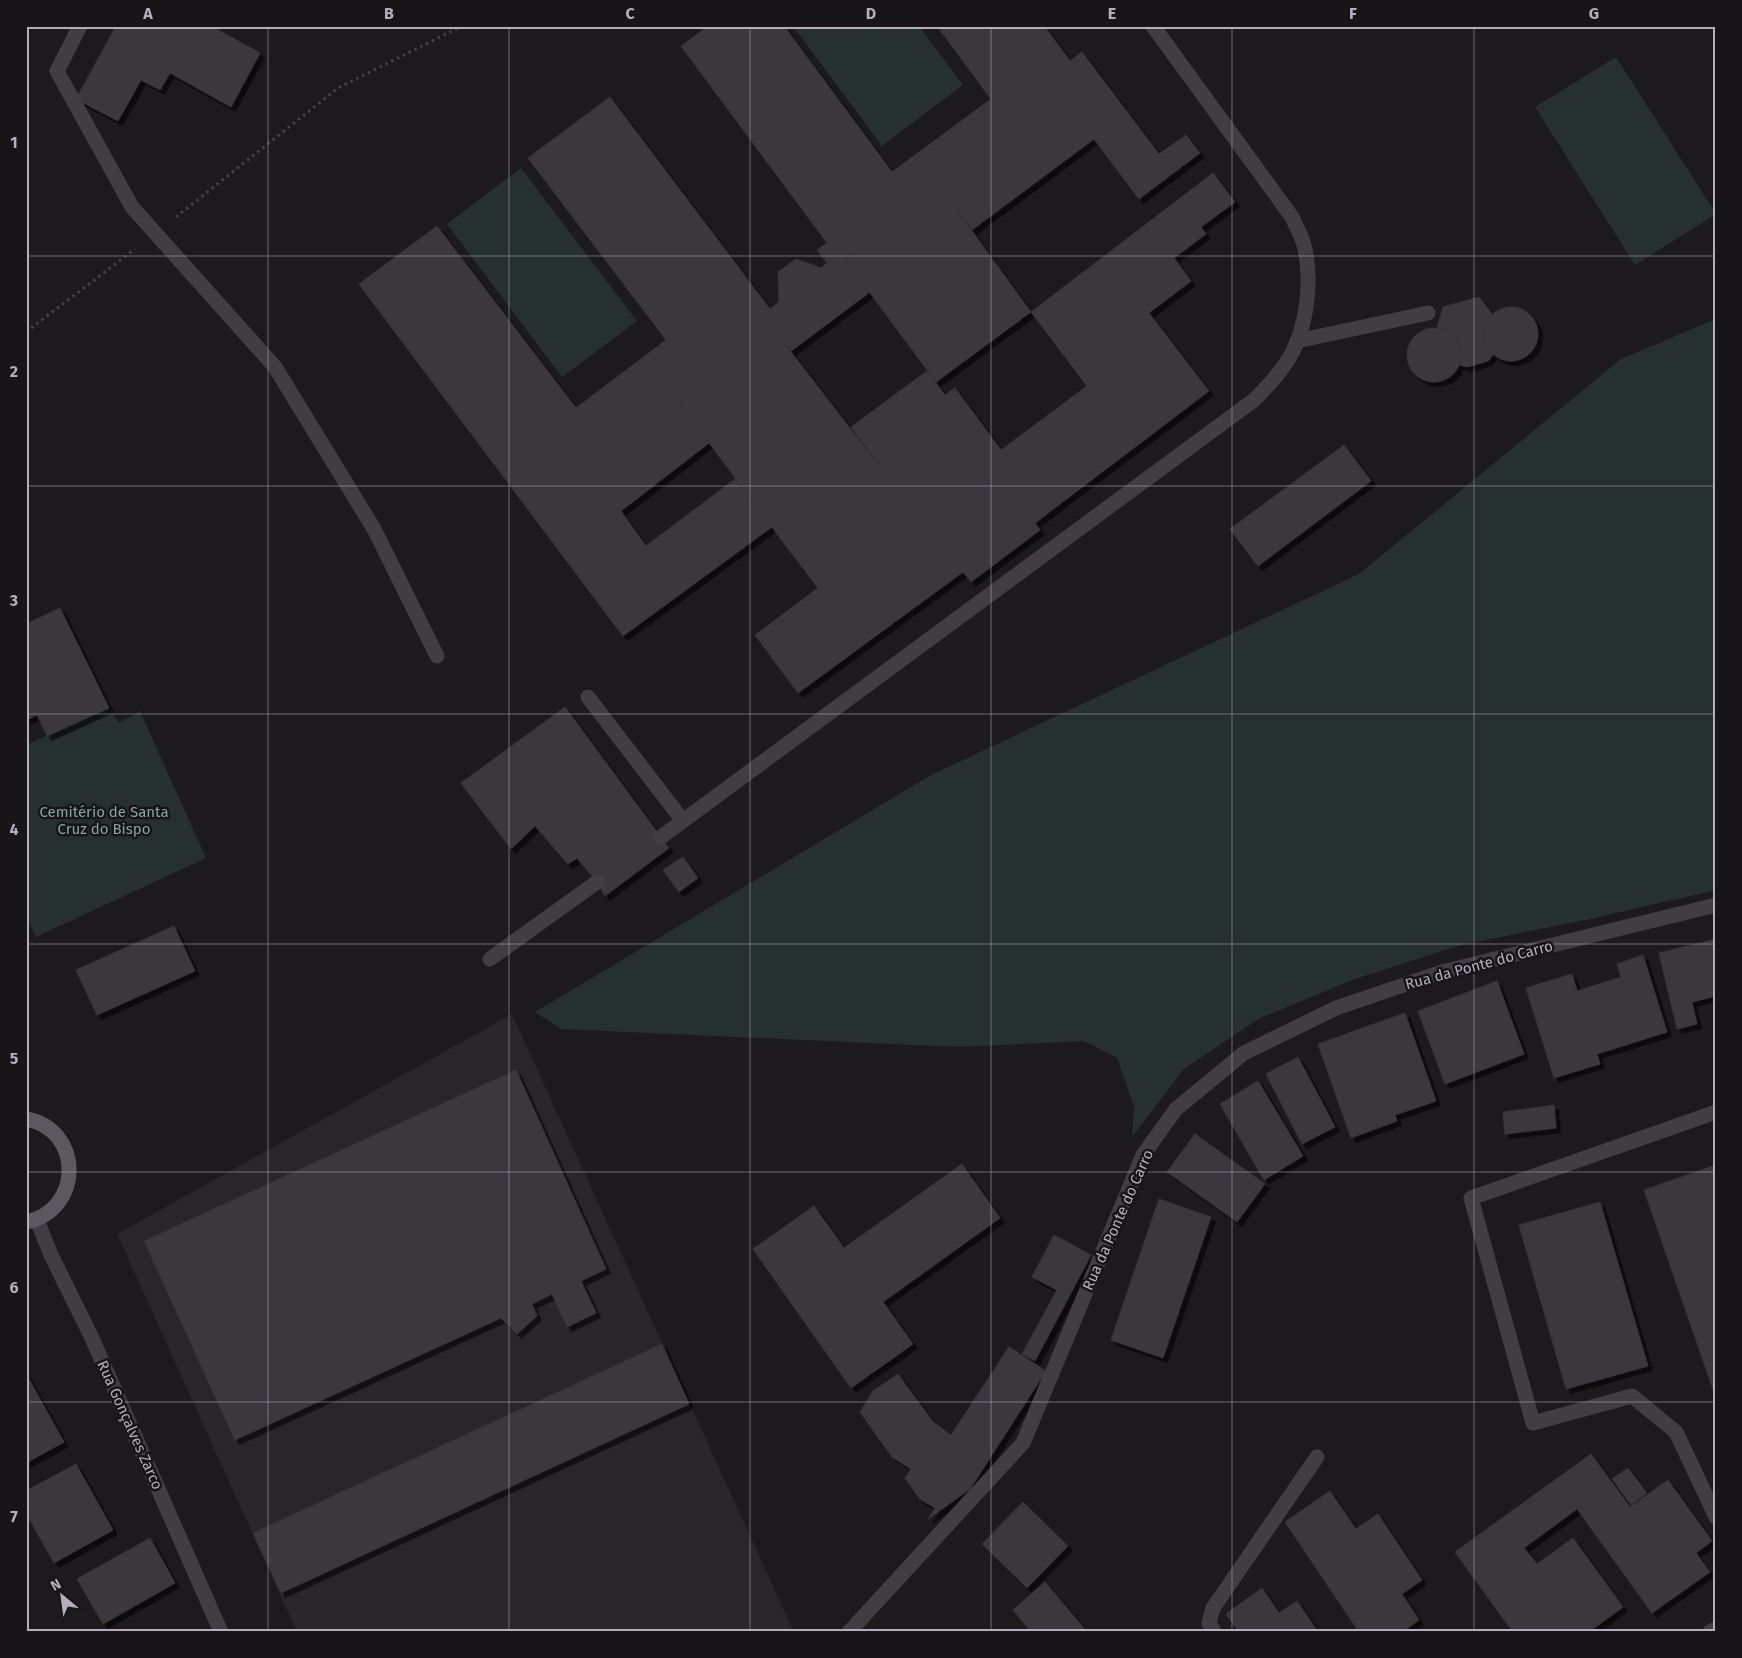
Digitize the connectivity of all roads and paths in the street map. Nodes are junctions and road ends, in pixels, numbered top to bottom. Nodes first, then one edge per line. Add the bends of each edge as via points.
1 (80, 26) edge
2 (462, 26) edge
3 (1153, 26) edge
4 (156, 233) junction
5 (1428, 313) dead end
6 (26, 332) edge
7 (1297, 342) junction
8 (437, 656) dead end
9 (588, 697) dead end
10 (683, 821) junction
11 (661, 837) tunnel mouth
12 (597, 882) tunnel mouth
13 (1716, 905) edge
14 (490, 959) dead end
15 (1716, 1112) edge
16 (26, 1119) edge
17 (32, 1221) edge
18 (1317, 1457) dead end
19 (1716, 1517) edge
20 (1716, 1629) edge
21 (221, 1632) edge
22 (849, 1632) edge
23 (1214, 1632) edge
24 (1710, 1632) edge

1 - 4 street via 57,71 132,207
2 - 4 path via 338,88
3 - 7 street via 1292,216 1304,244 1309,272 1307,299
4 - 6 path
4 - 8 street via 275,367 374,529
5 - 7 street
7 - 10 street via 1287,362 1254,400
9 - 10 street
10 - 11 street
12 - 14 street
13 - 22 street, Rua da Ponte do Carro via 1442,972 1336,1008 1244,1053 1176,1109 1143,1155 1023,1443
15 - 19 street via 1471,1198 1533,1423 1632,1396 1676,1432
16 - 17 main road via 52,1130 64,1144 70,1166 64,1196 53,1210
17 - 21 street, Rua Gonçalves Zarco via 91,1336
18 - 23 street via 1213,1608 1209,1623
20 - 24 street

